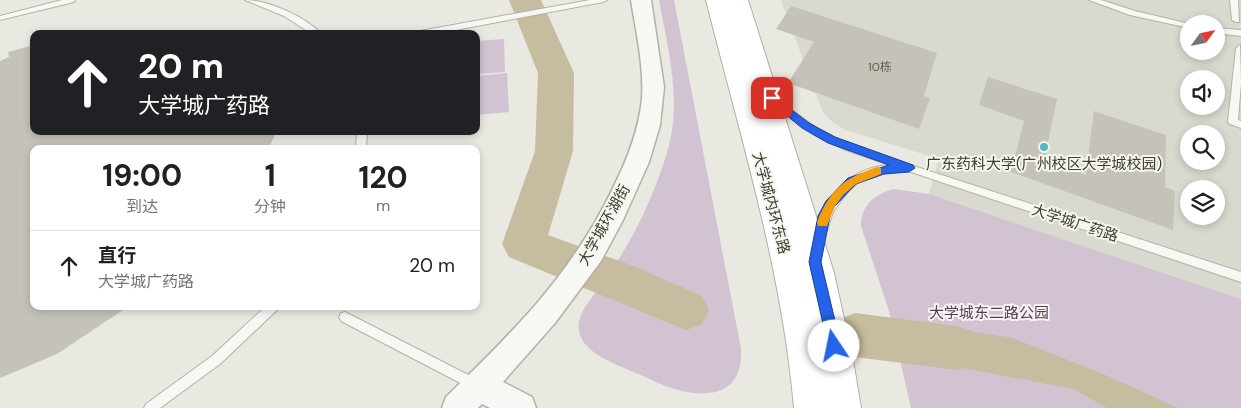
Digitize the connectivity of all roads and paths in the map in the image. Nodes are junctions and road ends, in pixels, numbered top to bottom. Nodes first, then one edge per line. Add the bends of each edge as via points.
1 (71, 0) edge
2 (249, 0) edge
3 (603, 0) edge
4 (641, 0) edge
5 (717, 0) edge
6 (737, 0) edge
7 (1093, 0) edge
8 (1234, 0) edge
9 (0, 18) edge
10 (1236, 20) dead end
11 (1180, 24) edge
12 (312, 30) edge
13 (441, 30) edge
14 (1225, 31) edge
15 (1241, 33) edge
16 (1240, 48) edge
17 (763, 87) junction
18 (1241, 125) edge
19 (909, 168) junction
20 (815, 262) junction
21 (1241, 277) edge
22 (270, 310) edge
23 (345, 317) dead end
24 (479, 386) junction
25 (150, 408) edge
26 (457, 408) edge
27 (521, 408) edge
28 (811, 408) edge
29 (844, 408) edge

1 - 9 lane
2 - 12 lane via 287,14
3 - 13 lane
4 - 24 street, 大学城环湖街 via 653,87 650,116 632,173 593,252 566,290
5 - 28 main road, 大学城内环东路 via 790,274 806,359
6 - 17 main road, 大学城内环东路
7 - 11 lane
8 - 10 lane
14 - 15 lane
16 - 18 lane via 1233,122
17 - 19 lane, 大学城广药路 via 782,107 816,132 849,148
17 - 20 main road, 大学城内环东路
19 - 20 lane, 大学城广药路 via 868,174 852,181 840,192 824,216
19 - 21 lane, 大学城广药路
20 - 29 main road, 大学城内环东路
22 - 25 lane via 216,360
23 - 24 lane
24 - 26 street, 大学城环湖街
24 - 27 street

